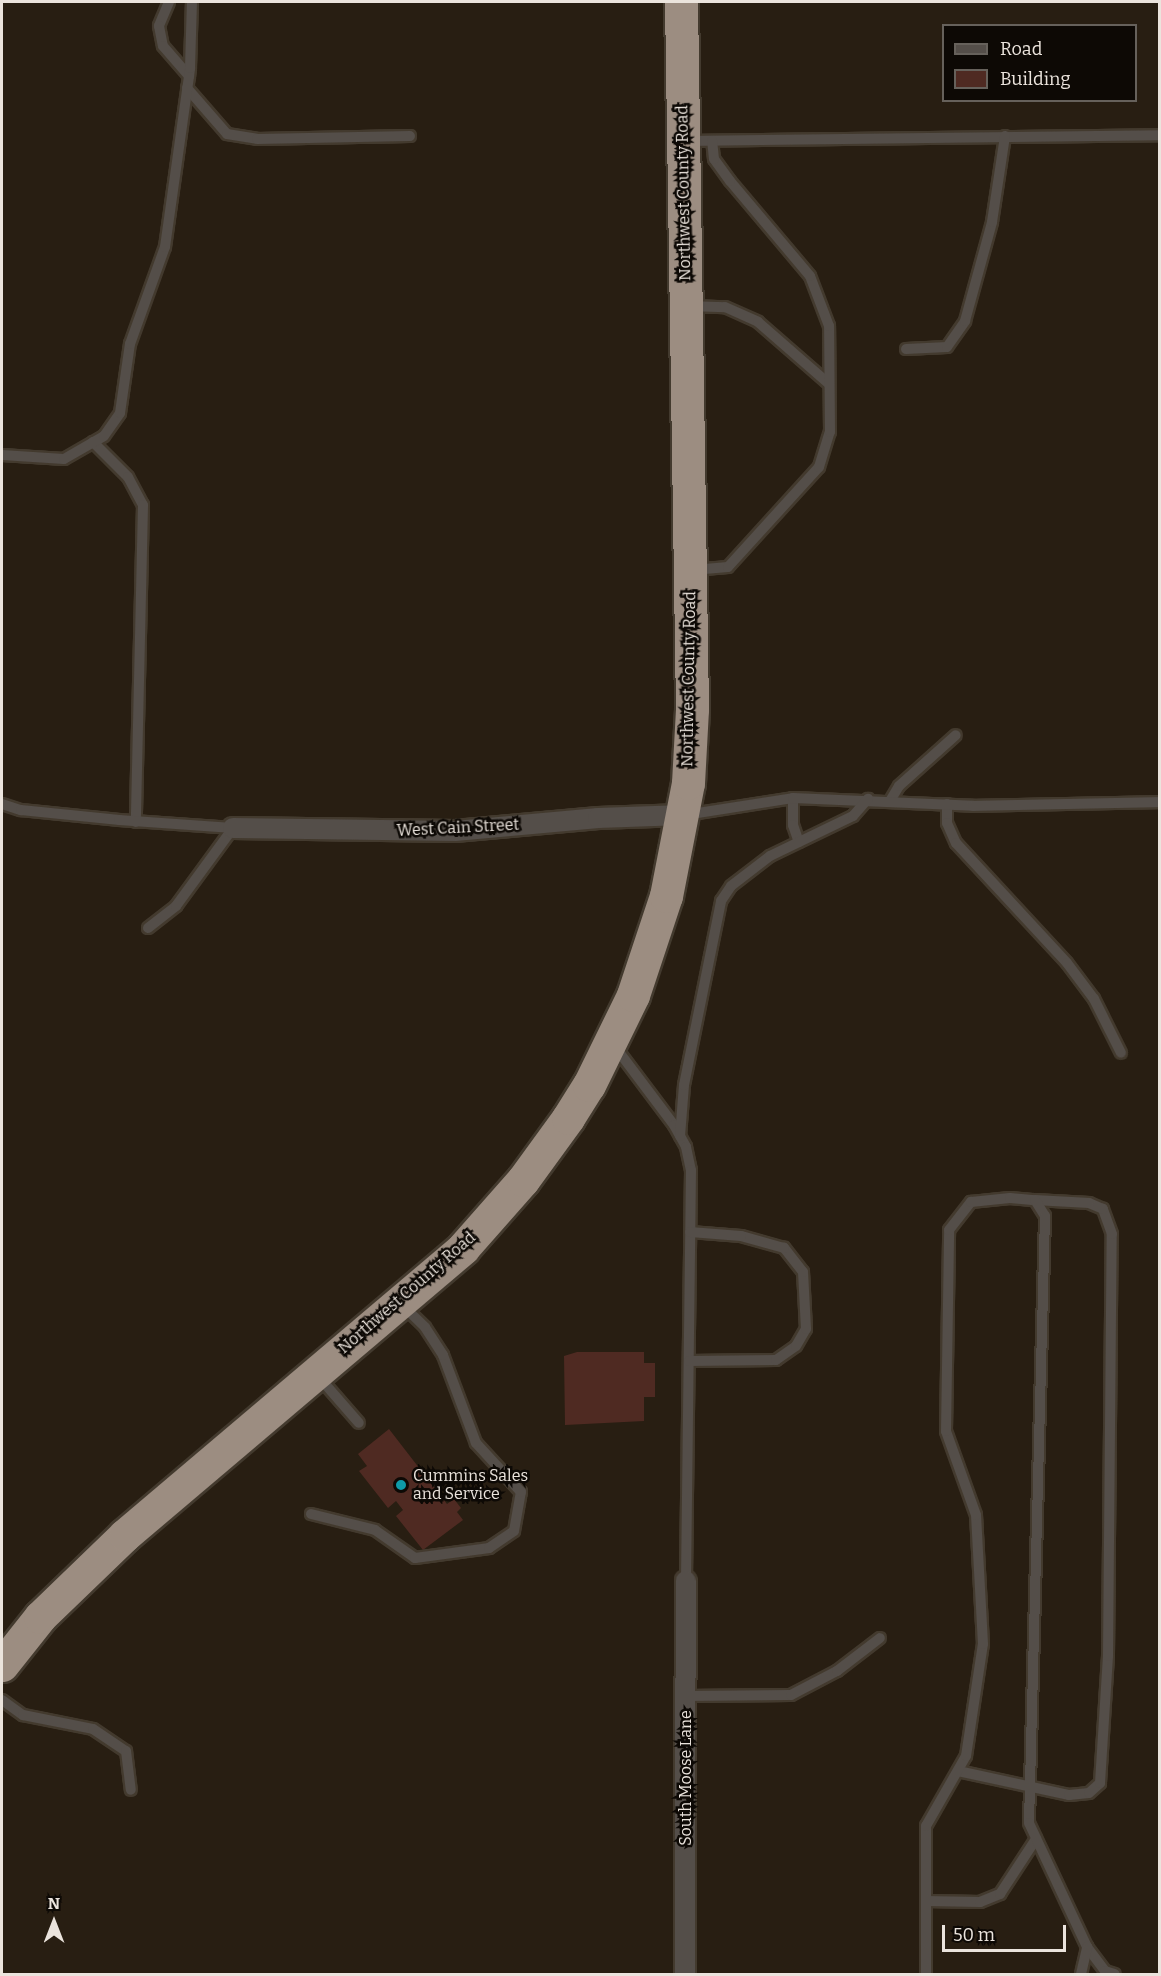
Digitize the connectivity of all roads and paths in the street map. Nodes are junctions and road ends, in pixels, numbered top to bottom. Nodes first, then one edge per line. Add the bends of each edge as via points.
1 (170, 2) edge
2 (192, 2) edge
3 (681, 2) edge
4 (189, 76) junction
5 (187, 88) junction
6 (1160, 135) edge
7 (410, 136) dead end
8 (1005, 136) junction
9 (698, 141) junction
10 (686, 306) junction
11 (906, 349) dead end
12 (829, 384) junction
13 (93, 442) junction
14 (2, 455) edge
15 (690, 571) junction
16 (956, 735) dead end
17 (793, 798) junction
18 (868, 799) junction
19 (890, 801) junction
20 (1160, 802) edge
21 (2, 804) edge
22 (947, 804) junction
23 (683, 815) junction
24 (136, 822) junction
25 (233, 828) junction
26 (799, 842) junction
27 (148, 928) dead end
28 (611, 1042) junction
29 (1121, 1053) dead end
30 (680, 1136) junction
31 (1035, 1200) junction
32 (690, 1232) junction
33 (399, 1302) junction
34 (689, 1360) junction
35 (315, 1373) junction
36 (359, 1423) dead end
37 (311, 1514) dead end
38 (686, 1581) joint
39 (880, 1638) dead end
40 (2, 1665) edge
41 (686, 1696) junction
42 (2, 1700) edge
43 (958, 1770) junction
44 (1030, 1789) junction
45 (131, 1790) dead end
46 (1036, 1839) junction
47 (926, 1901) junction
48 (1087, 1947) junction
49 (685, 1974) edge
50 (926, 1974) edge
51 (1081, 1974) edge
52 (1115, 1974) edge

1 - 4 lane via 159,26 163,46
2 - 4 lane
3 - 9 highway, Northwest County Road
4 - 5 lane
5 - 7 lane via 227,134 268,140
5 - 13 lane via 165,247 130,344 120,413 104,436
6 - 8 lane
8 - 9 lane
8 - 11 lane via 992,222 966,321 946,347
9 - 10 highway, Northwest County Road
9 - 12 lane via 810,276 829,327
10 - 12 lane via 725,307 758,322
10 - 15 highway, Northwest County Road
12 - 15 lane via 830,432 819,466 728,567
13 - 14 lane via 64,459
13 - 24 lane via 128,477 143,505
15 - 23 highway, Northwest County Road via 692,709
16 - 19 lane via 899,786
17 - 18 lane
17 - 23 lane
17 - 26 lane via 793,825
18 - 19 lane
18 - 26 lane via 853,816
19 - 22 lane
20 - 22 lane
21 - 24 lane via 21,810
22 - 29 lane via 947,823 956,843 1067,963 1094,999
23 - 25 street, West Cain Street via 455,831
23 - 28 highway, Northwest County Road via 652,942
24 - 25 lane
25 - 27 lane via 176,906
26 - 30 lane via 770,856 731,886 721,901 684,1085
28 - 30 lane
28 - 33 highway, Northwest County Road via 578,1102 523,1180 463,1248
30 - 32 lane via 691,1170
31 - 43 lane via 971,1202 949,1230 946,1431 976,1515 982,1644 966,1756
31 - 44 lane via 1045,1216
31 - 44 lane via 1089,1203 1103,1209 1112,1234 1112,1258 1108,1656 1100,1783 1089,1793 1069,1795
32 - 34 lane
32 - 34 lane via 741,1236 784,1248 803,1272 806,1329 796,1346 776,1360
33 - 35 highway, Northwest County Road
33 - 37 lane via 425,1327 443,1355 476,1443 521,1492 514,1531 489,1548 415,1558 375,1530
34 - 38 lane
35 - 36 lane
35 - 40 highway, Northwest County Road via 102,1556 40,1617
38 - 41 street, South Moose Lane
39 - 41 lane via 837,1671 791,1695
41 - 49 street, South Moose Lane
42 - 45 lane via 23,1715 93,1729 126,1751
43 - 44 lane
43 - 47 lane via 926,1826
44 - 46 lane via 1029,1823
46 - 47 lane via 1000,1894 980,1902
46 - 48 lane
47 - 50 lane
48 - 51 lane
48 - 52 lane via 1105,1971

